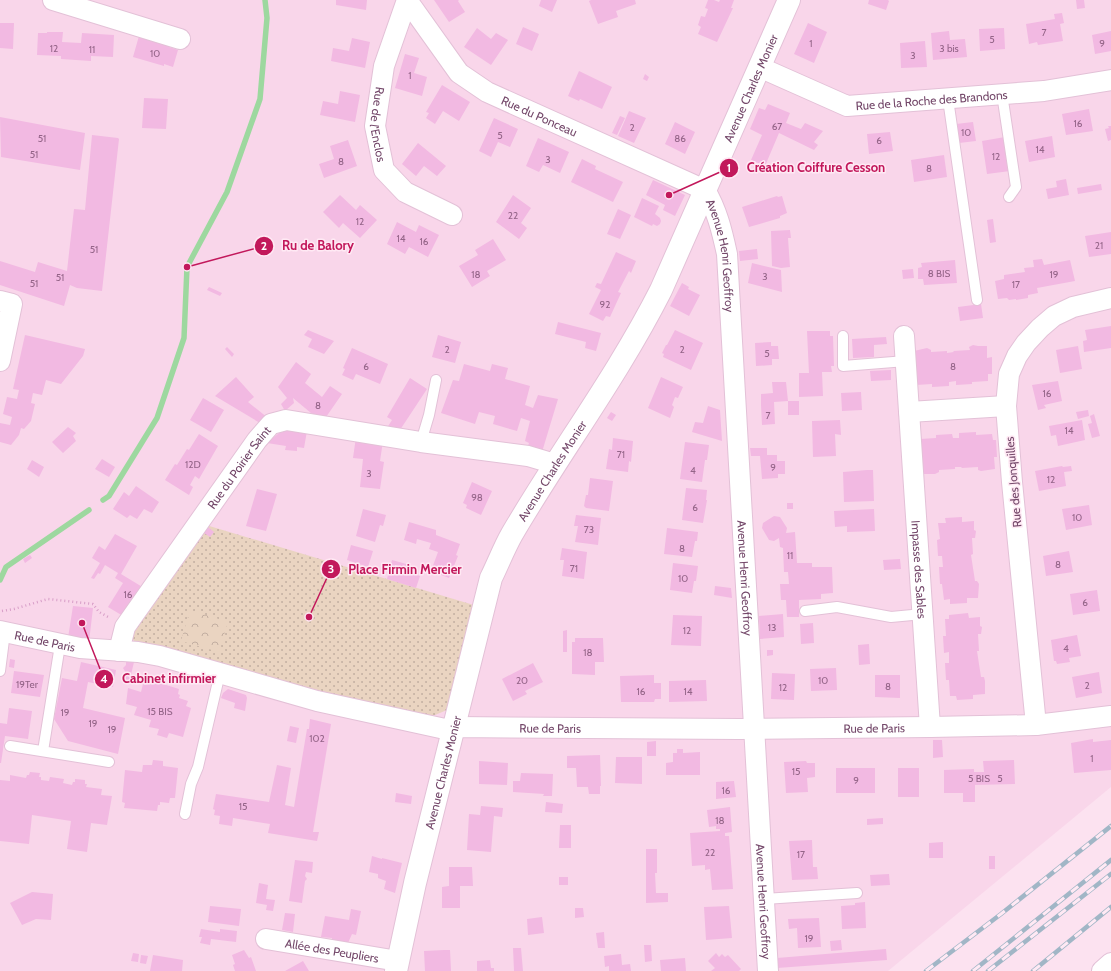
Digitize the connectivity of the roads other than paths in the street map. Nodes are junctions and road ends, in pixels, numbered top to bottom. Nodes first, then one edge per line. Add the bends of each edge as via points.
1 (53, 0) edge
2 (407, 0) edge
3 (790, 0) edge
4 (108, 8) edge
5 (180, 39) dead end
6 (759, 67) junction
7 (1111, 80) edge
8 (1002, 94) junction
9 (948, 99) junction
10 (704, 190) junction
11 (1009, 197) dead end
12 (452, 215) dead end
13 (1111, 298) edge
14 (977, 300) dead end
15 (0, 301) edge
16 (843, 336) dead end
17 (904, 336) dead end
18 (0, 361) edge
19 (906, 361) junction
20 (436, 380) dead end
21 (1006, 406) junction
22 (909, 412) junction
23 (421, 442) junction
24 (555, 464) junction
25 (805, 611) dead end
26 (923, 614) junction
27 (3, 632) edge
28 (60, 645) junction
29 (119, 651) junction
30 (0, 672) edge
31 (220, 673) junction
32 (1111, 716) edge
33 (1036, 725) junction
34 (454, 727) junction
35 (930, 727) junction
36 (754, 728) junction
37 (10, 746) dead end
38 (43, 751) junction
39 (109, 762) dead end
40 (186, 814) dead end
41 (857, 893) dead end
42 (764, 899) junction
43 (266, 939) dead end
44 (1111, 963) edge
45 (397, 966) edge
46 (768, 971) edge
47 (1102, 971) edge

1 - 4 street
2 - 10 street, Rue du Ponceau via 459,74 487,92
2 - 12 street, Rue de l'Enclos via 384,66 375,126 384,170 405,192
3 - 6 street, Avenue Charles Monier
4 - 5 street
6 - 9 street, Rue de la Roche des Brandons via 847,106
6 - 10 street, Avenue Charles Monier
7 - 8 street, Rue de la Roche des Brandons via 1044,91
8 - 9 street, Rue de la Roche des Brandons
8 - 11 lane via 1016,187
9 - 14 lane
10 - 24 street, Avenue Charles Monier via 661,290 645,320
10 - 36 street, Avenue Henri Geoffroy via 720,223 727,254
13 - 21 street, Rue des Jonquilles via 1072,307 1054,316 1040,328 1023,347 1009,374
15 - 18 street via 12,304
16 - 19 lane via 843,366
17 - 19 street, Impasse des Sables
19 - 22 street, Impasse des Sables
20 - 23 lane
21 - 22 street
21 - 33 street, Rue des Jonquilles
22 - 26 street, Impasse des Sables
23 - 24 street, Rue du Poirier Saint via 528,456
23 - 29 street, Rue du Poirier Saint via 286,420 271,424 257,440 125,627
24 - 34 street, Avenue Charles Monier via 512,536 491,578
25 - 26 lane via 837,607 891,617
26 - 35 street, Impasse des Sables
27 - 28 street, Rue de Paris
27 - 30 lane
28 - 29 street, Rue de Paris
28 - 38 lane
29 - 31 street, Rue de Paris via 160,656
31 - 34 street, Rue de Paris via 316,701 439,728
31 - 40 lane via 198,767 191,784
32 - 33 street, Rue de Paris
33 - 35 street, Rue de Paris
34 - 36 street, Rue de Paris
34 - 45 street, Avenue Charles Monier
35 - 36 street, Rue de Paris
36 - 42 street, Avenue Henri Geoffroy
37 - 38 lane
38 - 39 lane
41 - 42 lane
42 - 46 street, Avenue Henri Geoffroy
43 - 45 street, Allée des Peupliers
44 - 47 street

